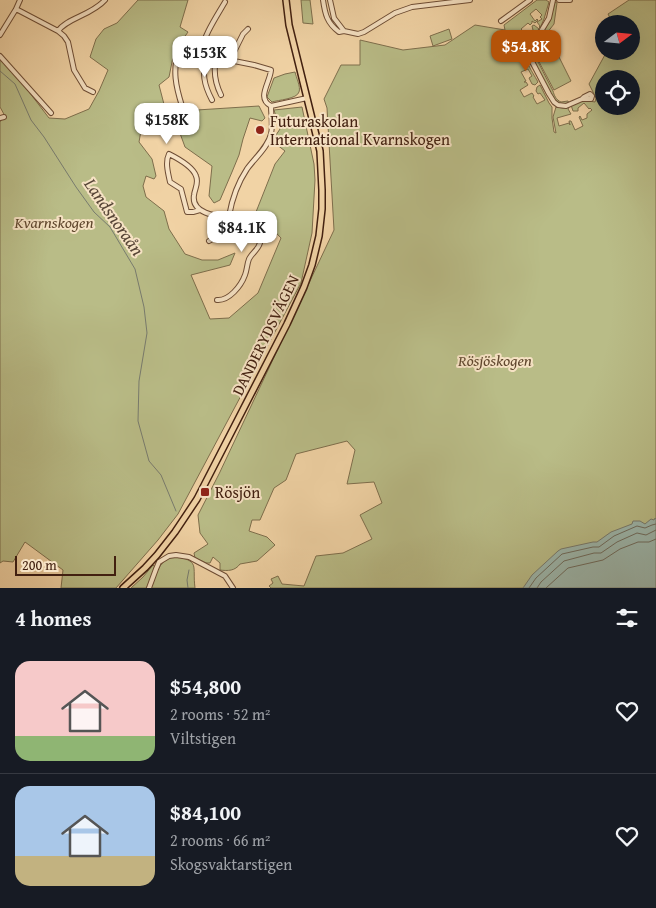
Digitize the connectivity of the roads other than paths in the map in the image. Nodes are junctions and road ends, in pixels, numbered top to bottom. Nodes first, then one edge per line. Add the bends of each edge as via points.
1 (20, 0) edge
2 (105, 0) edge
3 (286, 0) edge
4 (323, 0) edge
5 (330, 0) edge
6 (470, 0) edge
7 (530, 0) edge
8 (553, 0) edge
9 (559, 0) edge
10 (570, 0) edge
11 (225, 2) dead end
12 (16, 9) junction
13 (501, 21) dead end
14 (248, 29) dead end
15 (58, 31) junction
16 (344, 31) junction
17 (0, 35) edge
18 (202, 55) junction
19 (0, 56) edge
20 (216, 58) junction
21 (230, 60) junction
22 (93, 92) dead end
23 (221, 95) dead end
24 (307, 98) junction
25 (582, 99) dead end
26 (212, 100) dead end
27 (182, 106) dead end
28 (271, 106) junction
29 (51, 113) dead end
30 (200, 210) junction
31 (229, 216) junction
32 (209, 242) dead end
33 (217, 300) dead end
34 (124, 588) edge
35 (149, 588) edge
36 (233, 588) edge

1 - 12 street
2 - 15 street
3 - 24 main road, DANDERYDSVÄGEN
4 - 16 street via 327,19 339,32
5 - 16 street via 334,18
6 - 16 street via 412,7 395,13 364,32
7 - 13 street
8 - 25 street via 549,18 529,45 528,54 554,102 566,106
9 - 10 street
11 - 18 street via 202,43
12 - 15 street
12 - 17 street
14 - 21 street
15 - 22 street via 68,42 74,70 85,88
18 - 20 street
18 - 26 street via 206,89
18 - 27 street via 179,50 175,79
19 - 29 street
20 - 21 street
20 - 23 street via 214,77
21 - 28 street via 271,70 264,100
24 - 28 street
24 - 34 main road, DANDERYDSVÄGEN via 320,151 322,209 316,249 304,287 196,499 157,554
28 - 31 street via 272,129 268,143 238,184
30 - 30 street via 193,201 197,182 195,174 188,165 169,154 170,182 181,189 187,212
30 - 31 street via 219,217
31 - 32 street via 232,227
31 - 33 street via 260,243 248,260 240,284 227,298
35 - 36 street via 159,562 176,555 189,557 225,576

